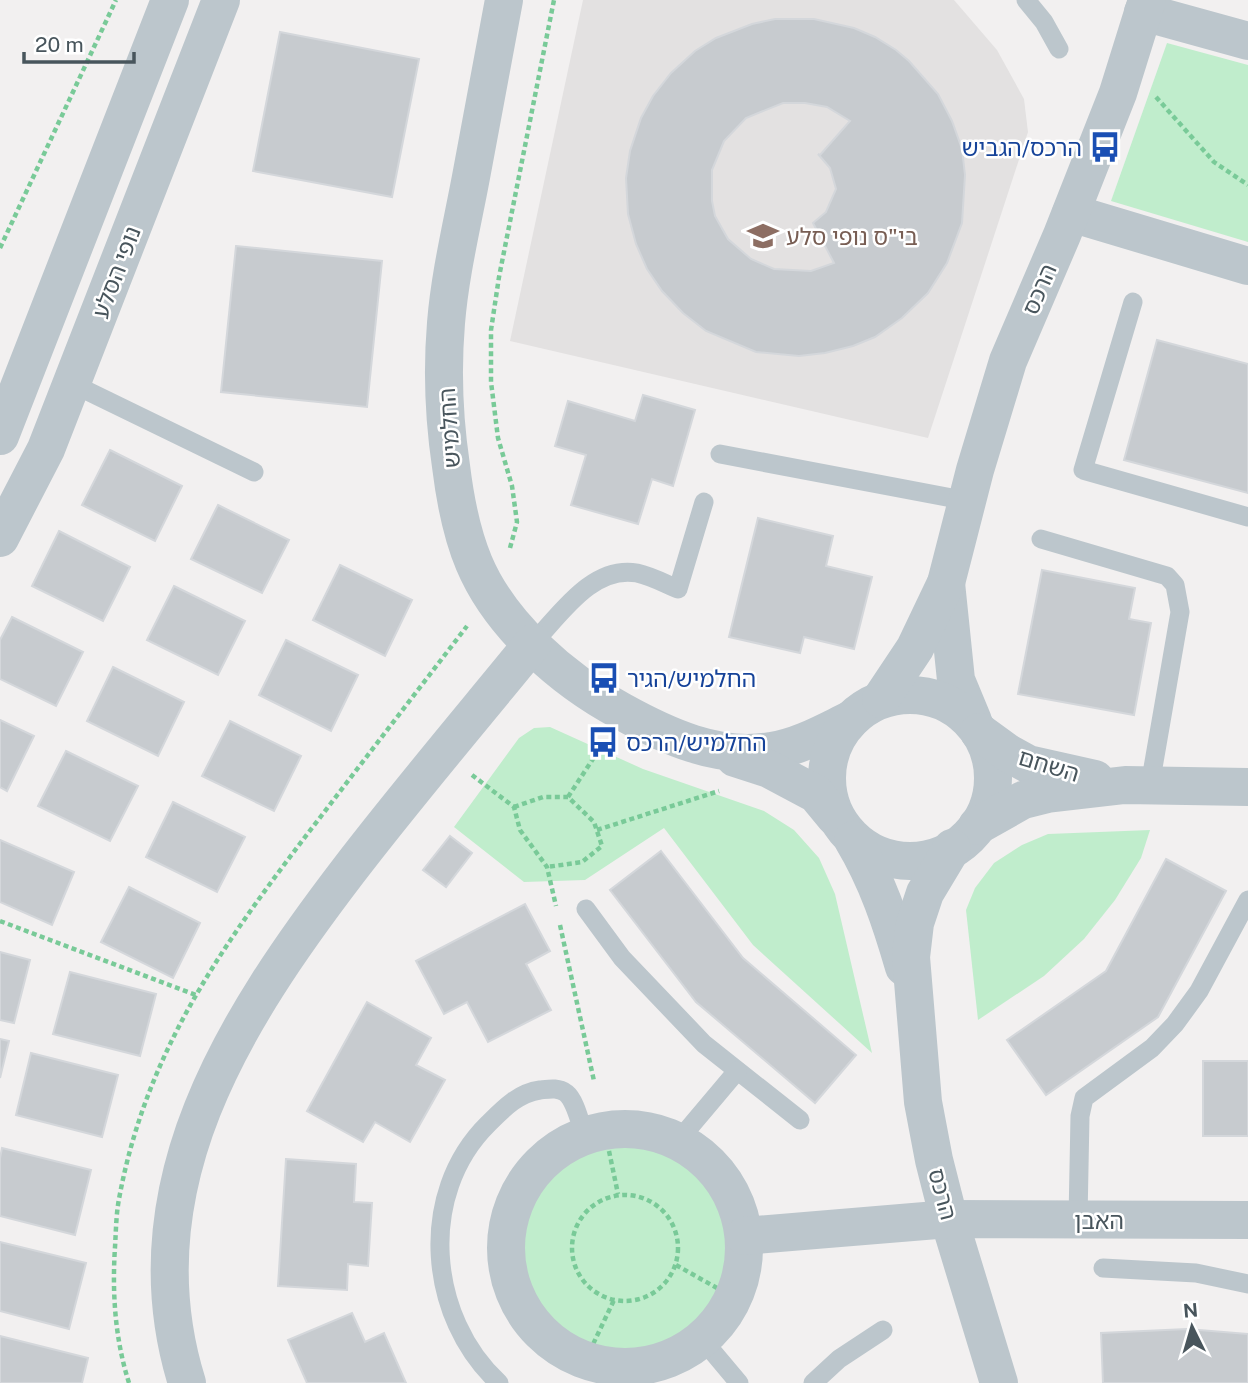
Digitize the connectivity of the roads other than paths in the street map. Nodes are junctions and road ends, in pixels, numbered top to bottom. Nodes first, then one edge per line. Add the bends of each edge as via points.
1 (170, 0) edge
2 (221, 0) edge
3 (504, 0) edge
4 (1029, 1) edge
5 (1145, 6) edge
6 (1248, 41) edge
7 (1059, 49) dead end
8 (1071, 213) junction
9 (1248, 266) edge
10 (1133, 303) dead end
11 (73, 384) junction
12 (0, 436) edge
13 (720, 454) dead end
14 (254, 472) dead end
15 (968, 501) junction
16 (704, 502) dead end
17 (1248, 517) edge
18 (0, 538) edge
19 (1041, 539) dead end
20 (946, 583) junction
21 (533, 643) junction
22 (881, 699) junction
23 (850, 720) junction
24 (976, 727) junction
25 (697, 744) junction
26 (1137, 785) junction
27 (1248, 787) edge
28 (844, 828) junction
29 (964, 837) junction
30 (1248, 900) edge
31 (586, 909) dead end
32 (914, 1000) junction
33 (737, 1070) junction
34 (800, 1120) dead end
35 (595, 1133) junction
36 (678, 1141) junction
37 (949, 1219) junction
38 (1078, 1220) junction
39 (1248, 1220) edge
40 (744, 1236) junction
41 (1103, 1268) dead end
42 (1248, 1284) edge
43 (883, 1330) dead end
44 (702, 1339) junction
45 (624, 1375) edge
46 (187, 1383) edge
47 (499, 1383) edge
48 (739, 1383) edge
49 (813, 1383) edge
50 (999, 1383) edge

1 - 12 street, נופי הסלע
2 - 11 street, נופי הסלע
3 - 21 street, החלמיש via 446,322 445,423 458,516 474,564 491,595
4 - 7 lane
5 - 6 street
5 - 8 street, הרכס
8 - 9 street
8 - 15 street, הרכס via 1009,361
10 - 17 lane via 1083,470
11 - 14 lane
11 - 18 street, נופי הסלע
13 - 15 lane
15 - 20 street, הרכס
16 - 21 lane via 678,589 637,573 613,574 590,584
19 - 26 lane via 1167,576 1175,585 1180,611
20 - 22 street, הרכס via 915,648
20 - 24 street, הרכס via 956,680
21 - 25 street, החלמיש via 587,692 676,739
21 - 46 street via 300,934 250,1011 213,1081 189,1144 173,1210 172,1318
22 - 23 street
22 - 24 street via 910,694 950,704
23 - 25 street, החלמיש via 772,751 741,753
23 - 28 street via 836,735 826,789
24 - 26 street, השחם via 1028,764
24 - 29 street via 988,747 994,775 992,794 982,821
25 - 28 street, החלמיש via 776,773 816,794
26 - 27 street, השחם
26 - 29 street, השחם via 1023,800
28 - 29 street via 877,855 908,862 937,857
28 - 32 street, הרכס via 869,867
29 - 32 street, הרכס via 925,893 915,923 911,957
30 - 38 lane via 1199,991 1175,1024 1152,1048 1084,1098
31 - 33 lane via 656,996
32 - 37 street, הרכס via 923,1102
33 - 34 lane
33 - 36 lane
35 - 36 street via 651,1131
35 - 45 street via 550,1155 524,1184 508,1224 506,1266 524,1312 552,1343
35 - 47 lane via 566,1092 554,1088 532,1091 508,1104 484,1128 452,1182 439,1246 442,1276 450,1310 468,1346
36 - 40 street via 703,1157 727,1185
37 - 38 street, האבן
37 - 40 street, האבן
37 - 50 street, הרכס
38 - 39 street, האבן
40 - 44 street via 738,1287 717,1324
41 - 42 lane via 1196,1273
43 - 49 lane
44 - 45 street via 680,1354
44 - 48 lane

